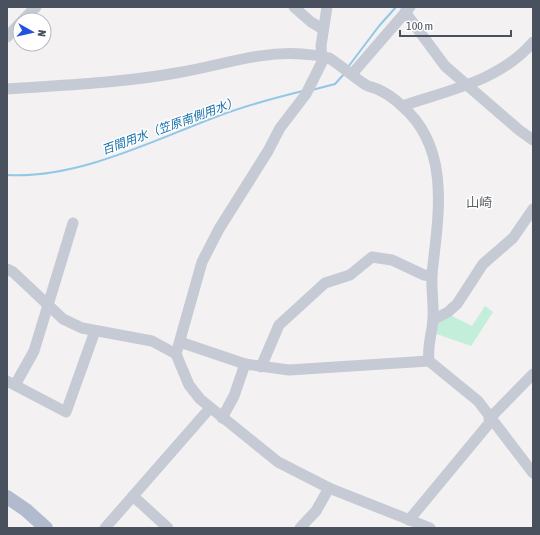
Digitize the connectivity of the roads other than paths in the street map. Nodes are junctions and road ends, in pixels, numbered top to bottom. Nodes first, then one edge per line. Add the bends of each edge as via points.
1 (294, 7) edge
2 (327, 7) edge
3 (407, 9) edge
4 (323, 29) junction
5 (533, 42) edge
6 (322, 56) junction
7 (352, 74) junction
8 (465, 85) junction
9 (7, 89) edge
10 (402, 106) junction
11 (533, 140) edge
12 (533, 210) edge
13 (74, 223) dead end
14 (7, 269) edge
15 (432, 276) junction
16 (48, 305) junction
17 (433, 320) junction
18 (95, 331) junction
19 (180, 342) junction
20 (176, 354) junction
21 (429, 361) junction
22 (244, 364) junction
23 (261, 367) junction
24 (533, 374) edge
25 (11, 383) edge
26 (210, 408) junction
27 (222, 418) junction
28 (490, 420) junction
29 (533, 473) edge
30 (329, 488) junction
31 (133, 496) junction
32 (7, 497) edge
33 (409, 520) junction
34 (46, 528) edge
35 (105, 528) edge
36 (168, 528) edge
37 (300, 528) edge
38 (430, 528) edge

1 - 4 street via 310,22
2 - 4 street
3 - 7 street
3 - 8 street via 438,58
4 - 6 street
5 - 8 street via 523,54 499,71
6 - 7 street
6 - 9 street via 260,55 176,73 72,85
6 - 19 street via 322,62 306,94 280,128 202,262
7 - 10 street via 367,86 378,89
8 - 10 street
8 - 11 street
10 - 15 street via 419,124 437,167 437,236
12 - 17 street via 513,238 483,264 457,304
13 - 16 street
14 - 16 street
15 - 17 street
15 - 23 street via 424,275 392,260 372,257 350,275 325,283 279,325
16 - 18 street via 63,319
16 - 25 street via 34,351
17 - 21 street
18 - 20 street via 152,341
18 - 25 street via 66,412
19 - 20 street
19 - 22 street
20 - 26 street via 189,385
21 - 23 street via 289,370
21 - 28 street via 478,401
22 - 23 street
22 - 27 street via 234,396
24 - 28 street
26 - 27 street
26 - 31 street
27 - 30 street via 278,462
28 - 29 street
28 - 33 street
30 - 33 street
30 - 37 street via 316,511
31 - 35 street
31 - 36 street
32 - 34 main road
33 - 38 street

